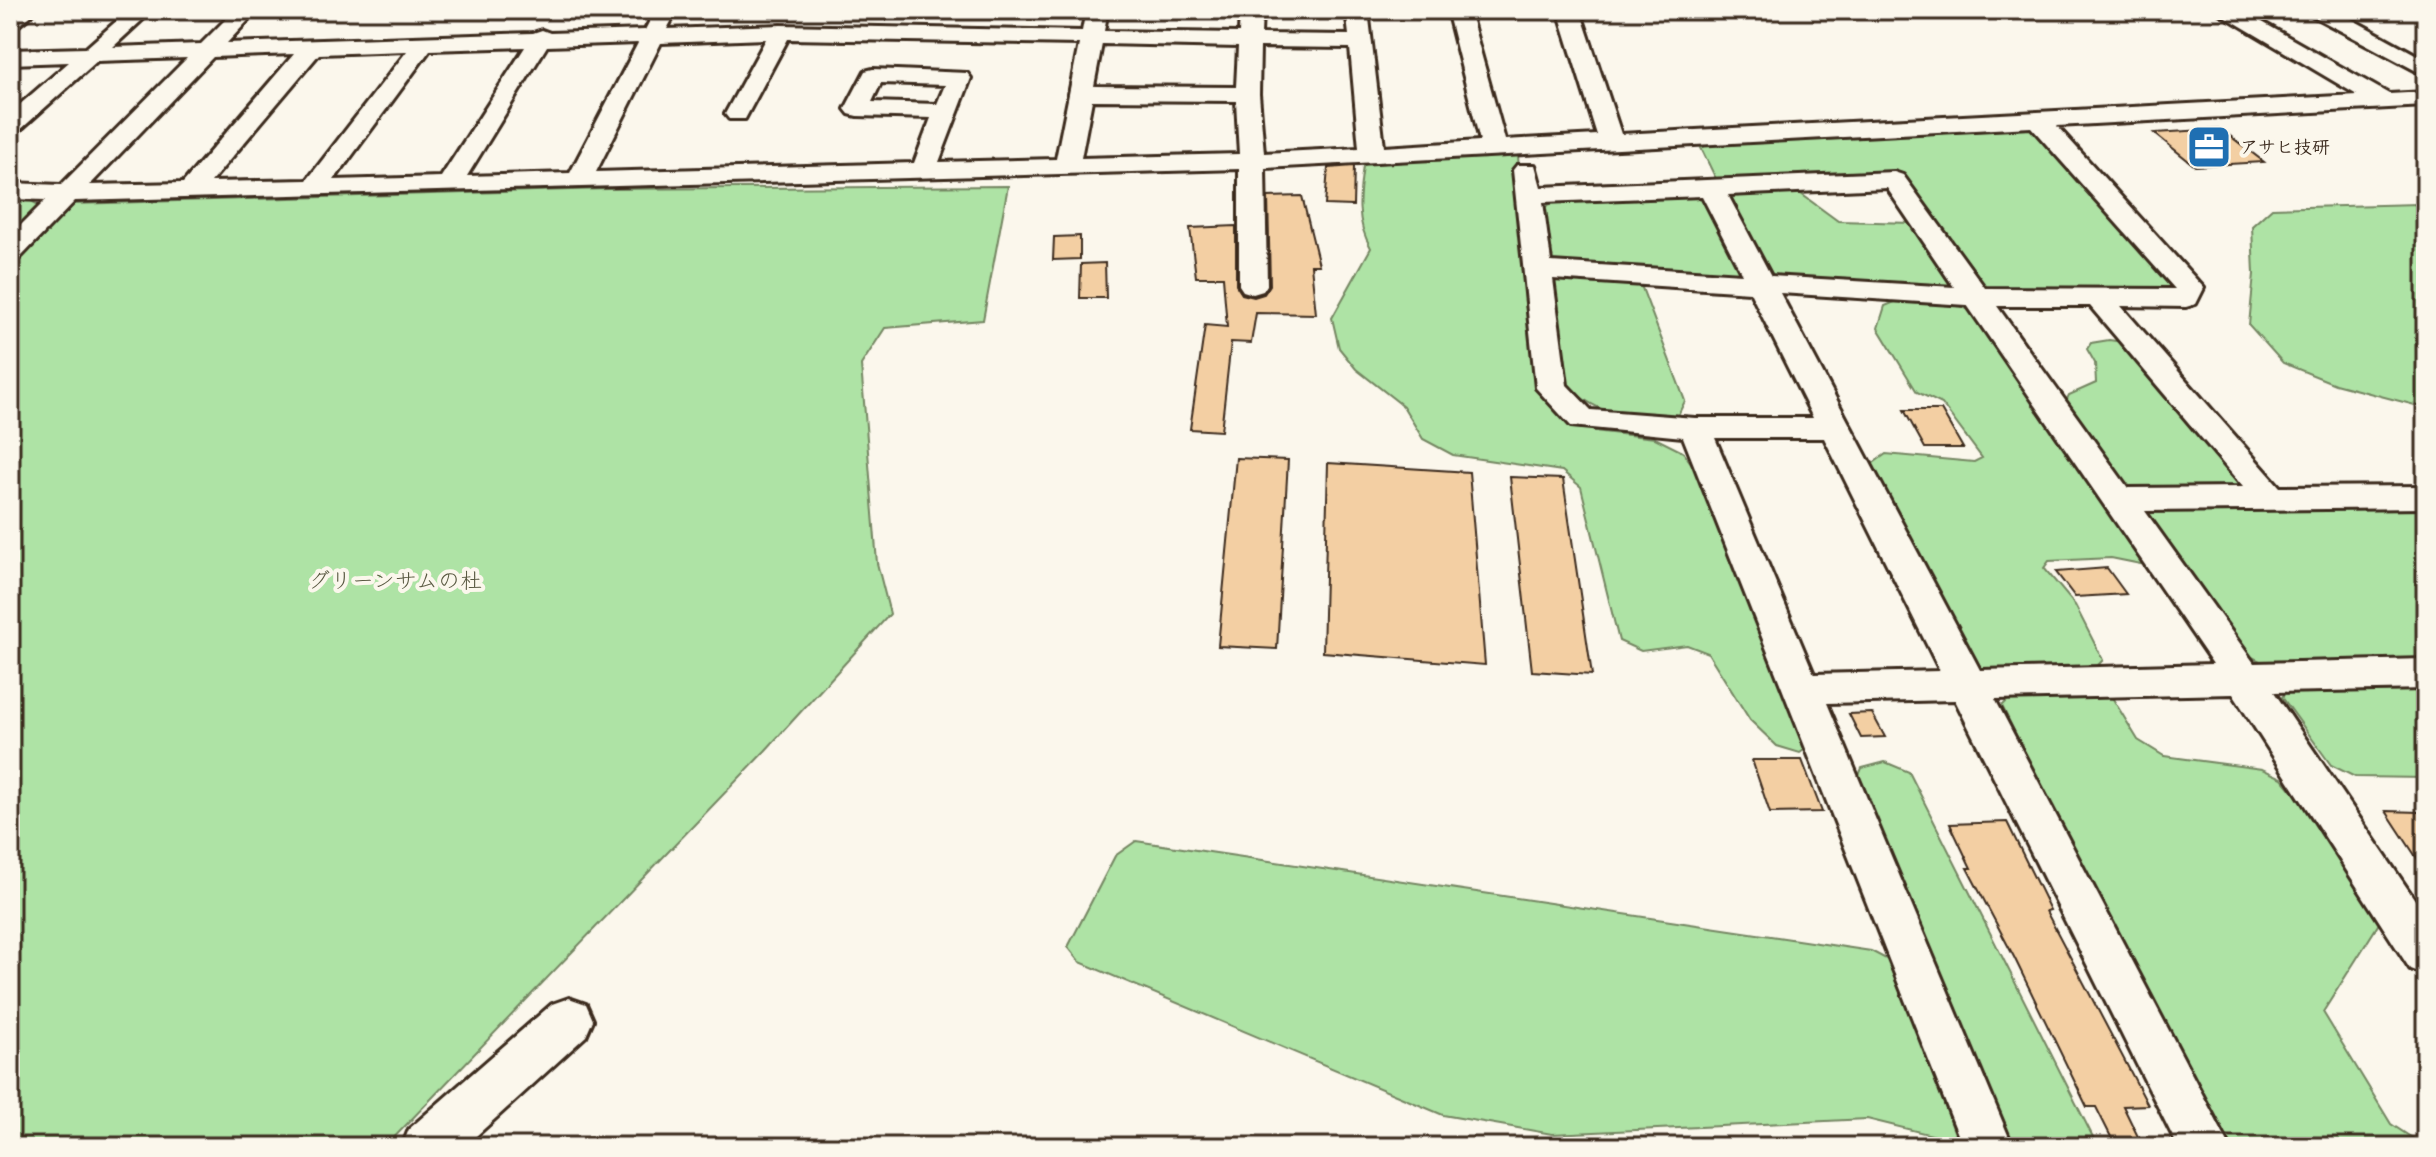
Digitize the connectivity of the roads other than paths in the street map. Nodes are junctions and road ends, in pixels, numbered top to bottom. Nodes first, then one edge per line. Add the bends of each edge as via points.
1 (27, 10) edge
2 (142, 10) edge
3 (247, 10) edge
4 (667, 10) edge
5 (819, 10) edge
6 (1097, 10) edge
7 (1251, 10) edge
8 (1357, 10) edge
9 (1458, 10) edge
10 (1569, 10) edge
11 (2225, 10) edge
12 (2319, 10) edge
13 (10, 21) edge
14 (781, 32) junction
15 (807, 33) junction
16 (652, 35) junction
17 (949, 36) junction
18 (1090, 36) junction
19 (542, 37) junction
20 (1250, 40) junction
21 (1362, 42) junction
22 (424, 43) junction
23 (312, 48) junction
24 (205, 51) junction
25 (91, 55) junction
26 (10, 57) edge
27 (2426, 69) edge
28 (926, 77) junction
29 (1079, 93) junction
30 (1247, 94) junction
31 (2426, 99) edge
32 (2384, 101) junction
33 (946, 111) junction
34 (737, 114) dead end
35 (2038, 120) junction
36 (10, 126) edge
37 (1611, 142) junction
38 (1523, 145) junction
39 (1494, 146) junction
40 (1372, 153) junction
41 (1252, 161) junction
42 (1067, 167) junction
43 (923, 172) junction
44 (579, 180) junction
45 (449, 184) junction
46 (1711, 187) junction
47 (315, 188) junction
48 (191, 190) junction
49 (10, 191) edge
50 (65, 193) junction
51 (1529, 195) junction
52 (10, 252) edge
53 (1538, 270) junction
54 (1760, 283) junction
55 (1253, 285) dead end
56 (1978, 297) junction
57 (2099, 299) junction
58 (1695, 428) junction
59 (1834, 428) junction
60 (2270, 497) junction
61 (2426, 497) edge
62 (2120, 500) junction
63 (2426, 674) edge
64 (2242, 676) junction
65 (1967, 684) junction
66 (1801, 689) junction
67 (2426, 954) edge
68 (569, 1020) dead end
69 (427, 1147) edge
70 (1988, 1147) edge
71 (2205, 1147) edge

1 - 13 street
2 - 25 street
3 - 24 street
4 - 16 street
5 - 15 street
6 - 18 street
7 - 20 street
8 - 21 street
9 - 39 street
10 - 37 street
11 - 32 street
12 - 27 street
14 - 15 street
14 - 16 street
14 - 34 street
15 - 17 street
16 - 19 street
16 - 44 street
17 - 18 street
17 - 28 street
18 - 20 street
18 - 29 street
19 - 22 street
19 - 45 street
20 - 21 street
20 - 30 street
21 - 40 street
22 - 23 street
22 - 47 street
23 - 24 street
23 - 48 street
24 - 25 street
24 - 50 street
25 - 26 street
25 - 36 street
28 - 33 street via 959,78
28 - 33 street via 873,76 857,109
29 - 30 street
29 - 42 street
30 - 41 street
31 - 32 street
32 - 35 street
33 - 43 street
35 - 37 street
35 - 57 street via 2190,288 2186,298
37 - 38 street
38 - 39 street
38 - 51 street
39 - 40 street
40 - 41 street
41 - 42 street
41 - 55 street
42 - 43 street
43 - 44 street
44 - 45 street
45 - 47 street
46 - 51 street
46 - 54 street
46 - 56 street via 1894,180
47 - 48 street
48 - 50 street
49 - 50 street
50 - 52 street
51 - 53 street
53 - 54 street
53 - 58 street via 1552,388 1582,419
54 - 56 street
54 - 59 street
56 - 57 street
56 - 62 street
57 - 60 street
58 - 59 street
58 - 66 street
59 - 65 street
60 - 61 street
60 - 62 street
62 - 64 street
63 - 64 street
64 - 65 street
64 - 67 street
65 - 66 street
65 - 71 street
66 - 70 street
68 - 69 street

